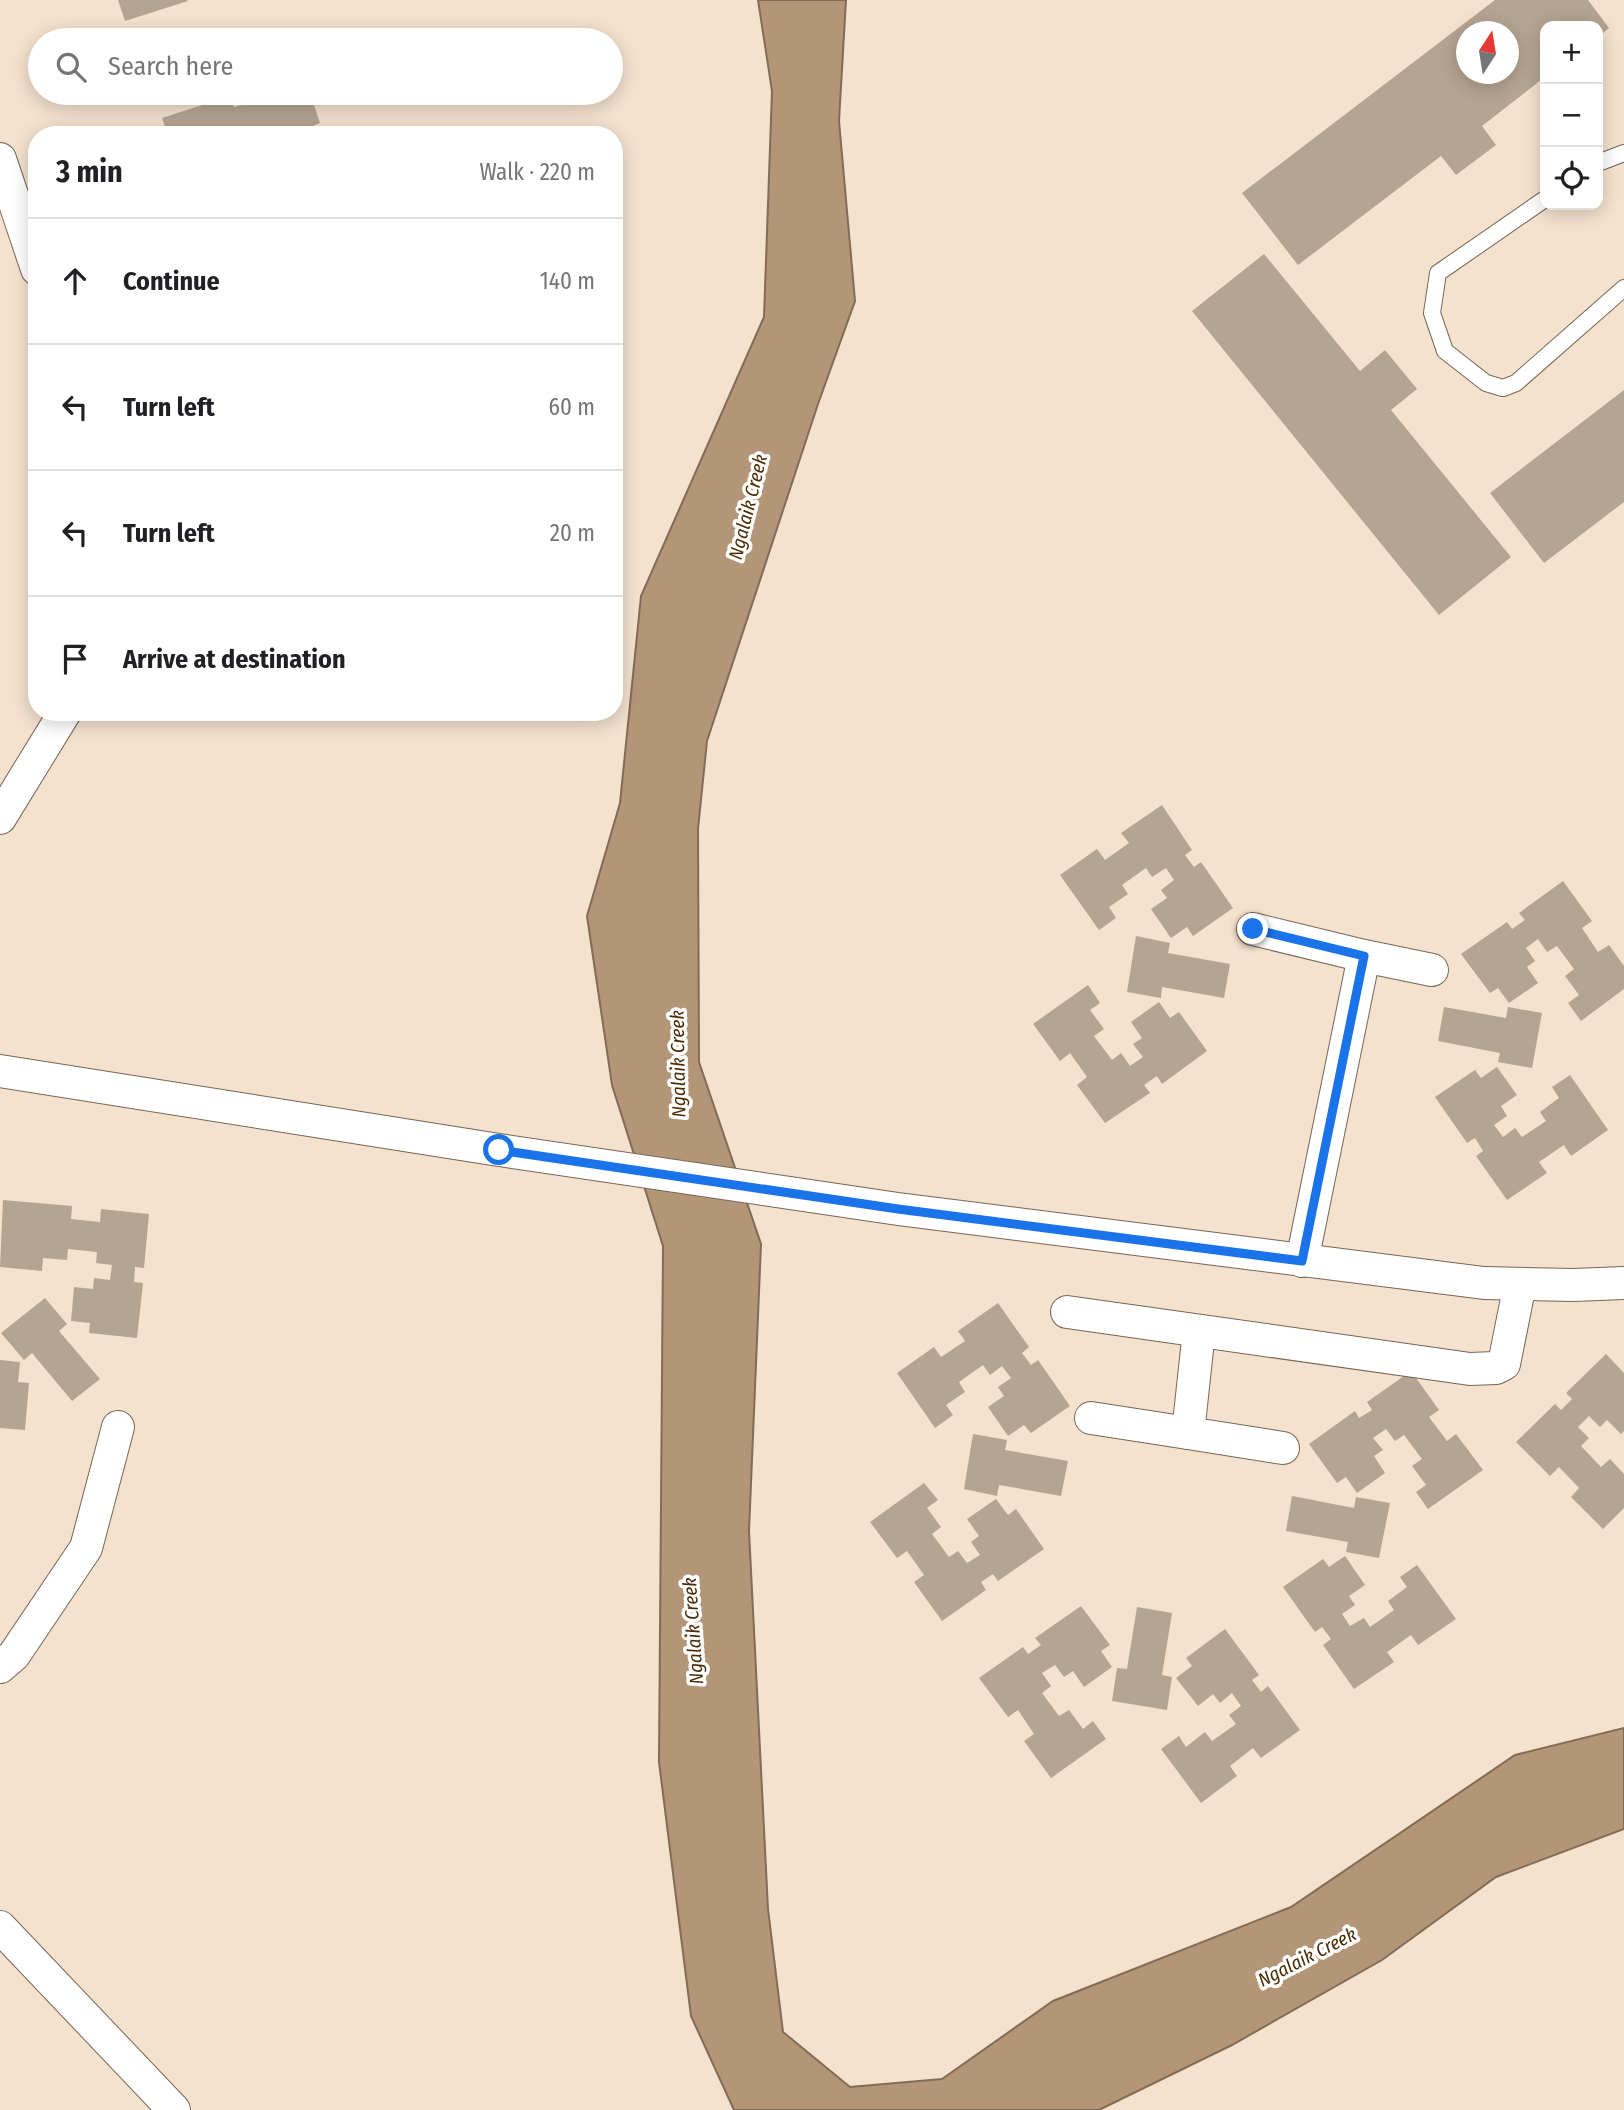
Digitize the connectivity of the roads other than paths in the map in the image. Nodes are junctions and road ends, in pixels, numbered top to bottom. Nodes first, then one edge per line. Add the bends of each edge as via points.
1 (1624, 153) edge
2 (0, 159) edge
3 (1603, 161) edge
4 (1540, 202) edge
5 (28, 242) edge
6 (1624, 288) edge
7 (59, 721) edge
8 (0, 818) edge
9 (1253, 929) dead end
10 (1364, 956) junction
11 (1432, 970) dead end
12 (0, 1071) edge
13 (1302, 1261) junction
14 (1624, 1283) edge
15 (1520, 1284) junction
16 (1067, 1312) dead end
17 (1199, 1331) junction
18 (1091, 1418) dead end
19 (118, 1427) dead end
20 (1188, 1433) junction
21 (1283, 1448) dead end
22 (0, 1667) edge
23 (0, 1927) edge
24 (174, 2110) edge

1 - 3 lane
2 - 5 street
4 - 6 lane via 1438,273 1432,313 1445,351 1486,383 1503,388 1516,383
7 - 8 street
9 - 10 street
10 - 11 street
10 - 13 street
12 - 13 street via 898,1209
13 - 15 street
14 - 15 street
15 - 17 street via 1504,1364 1496,1368 1470,1369
16 - 17 street
17 - 20 street
18 - 20 street
19 - 22 street via 86,1548 14,1655
20 - 21 street
23 - 24 street

